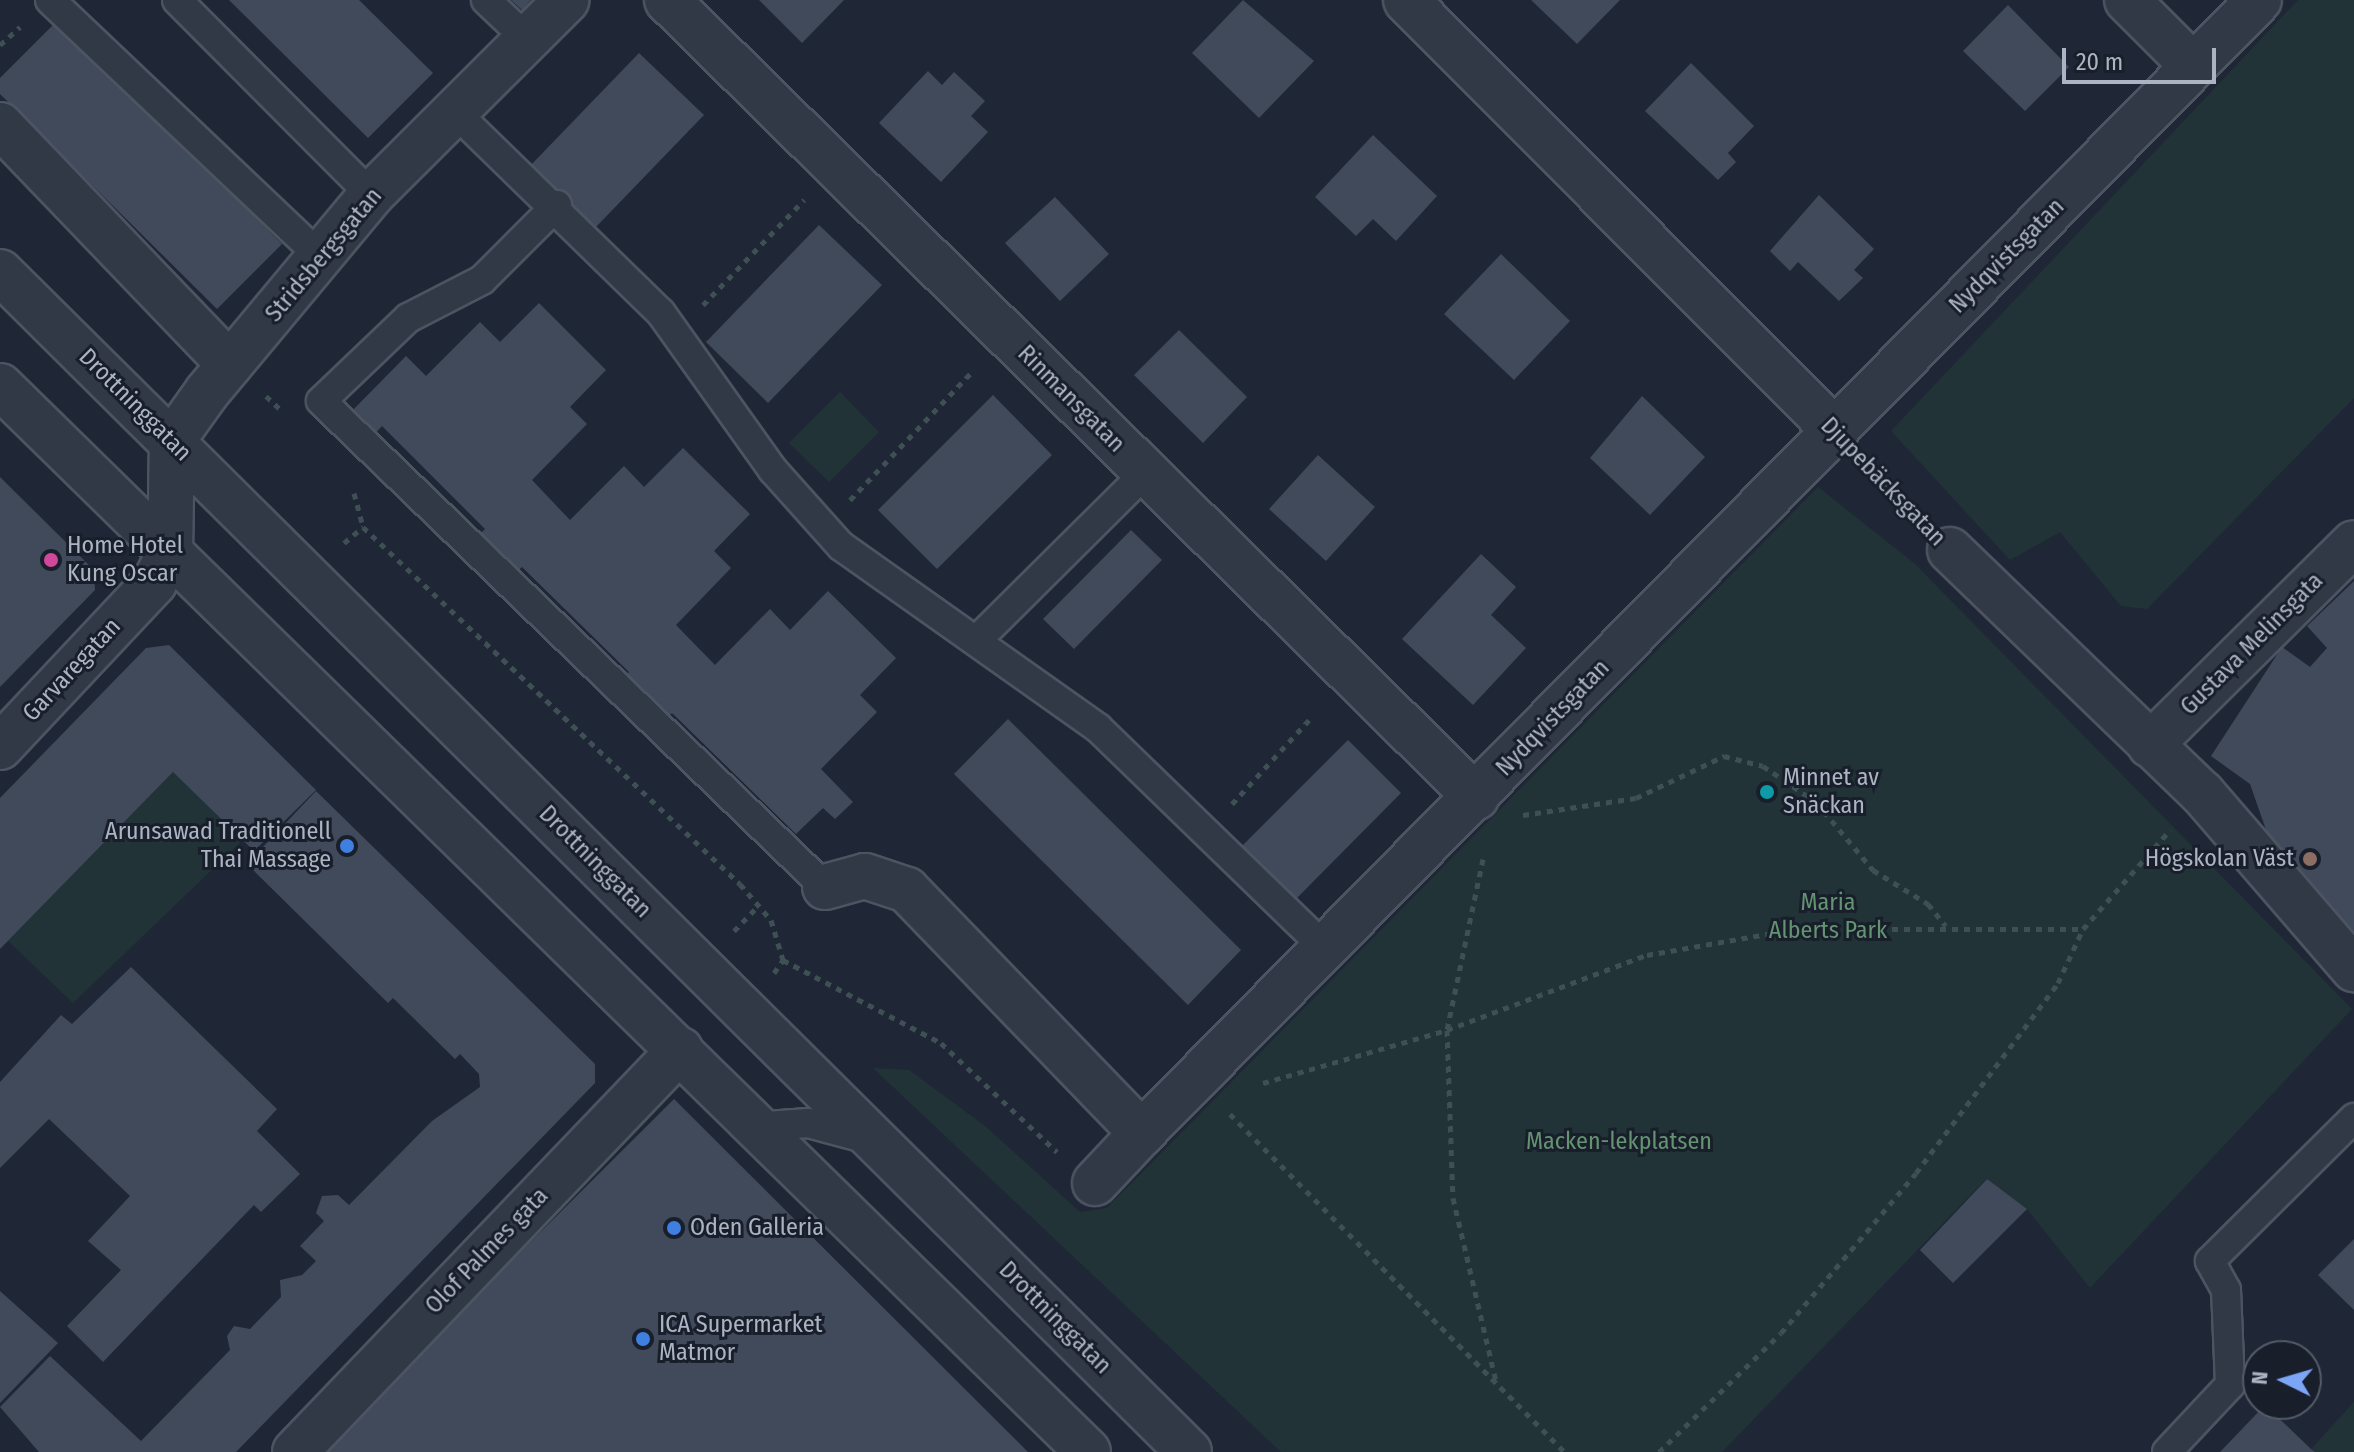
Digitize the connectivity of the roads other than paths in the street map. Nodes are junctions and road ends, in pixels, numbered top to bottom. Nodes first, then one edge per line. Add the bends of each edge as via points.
1 (50, 0) edge
2 (177, 0) edge
3 (486, 0) edge
4 (567, 0) edge
5 (667, 0) edge
6 (1406, 0) edge
7 (2127, 0) edge
8 (2259, 0) edge
9 (528, 40) junction
10 (2193, 66) junction
11 (457, 114) junction
12 (0, 125) edge
13 (371, 195) junction
14 (557, 205) junction
15 (319, 255) junction
16 (0, 272) edge
17 (230, 365) junction
18 (0, 386) edge
19 (1835, 431) junction
20 (172, 441) junction
21 (1146, 472) junction
22 (2354, 543) edge
23 (1950, 550) road end
24 (170, 553) junction
25 (976, 641) junction
26 (2150, 745) junction
27 (0, 747) edge
28 (1493, 806) junction
29 (825, 887) joint
30 (1325, 948) junction
31 (2354, 969) edge
32 (680, 1050) junction
33 (2354, 1118) edge
34 (753, 1127) junction
35 (1142, 1133) junction
36 (884, 1145) junction
37 (1095, 1183) road end
38 (295, 1452) edge
39 (1088, 1452) edge
40 (1189, 1452) edge
41 (2167, 1452) edge

1 - 15 lane
2 - 13 lane
3 - 9 lane
4 - 9 street, Stridsbergsgatan
5 - 21 street, Rinmansgatan
6 - 19 street, Djupebäcksgatan
7 - 10 street
8 - 10 street, Nydqvistsgatan
9 - 11 street, Stridsbergsgatan
10 - 19 street, Nydqvistsgatan
11 - 13 street, Stridsbergsgatan
11 - 14 lane
12 - 17 street
13 - 15 street, Stridsbergsgatan
14 - 25 lane via 676,334 773,470 825,528 912,601
14 - 29 lane via 482,280 408,318 321,401
15 - 17 street, Stridsbergsgatan
16 - 20 street, Drottninggatan
17 - 20 street, Stridsbergsgatan
18 - 24 street
19 - 28 street, Nydqvistsgatan
20 - 24 street
20 - 36 street, Drottninggatan
21 - 25 lane
21 - 28 street, Rinmansgatan
22 - 26 street, Gustava Melinsgata
23 - 26 street, Djupebäcksgatan
24 - 27 street, Garvaregatan via 154,583
24 - 32 street
25 - 30 lane via 1098,728
26 - 31 street, Djupebäcksgatan via 2202,793
28 - 30 street, Nydqvistsgatan
29 - 35 street via 865,876 907,890
30 - 35 street, Nydqvistsgatan
32 - 34 street
32 - 38 street, Olof Palmes gata
33 - 41 lane via 2210,1261 2226,1290 2230,1385
34 - 36 lane via 808,1123
34 - 39 street
35 - 37 street, Nydqvistsgatan
36 - 40 street, Drottninggatan

